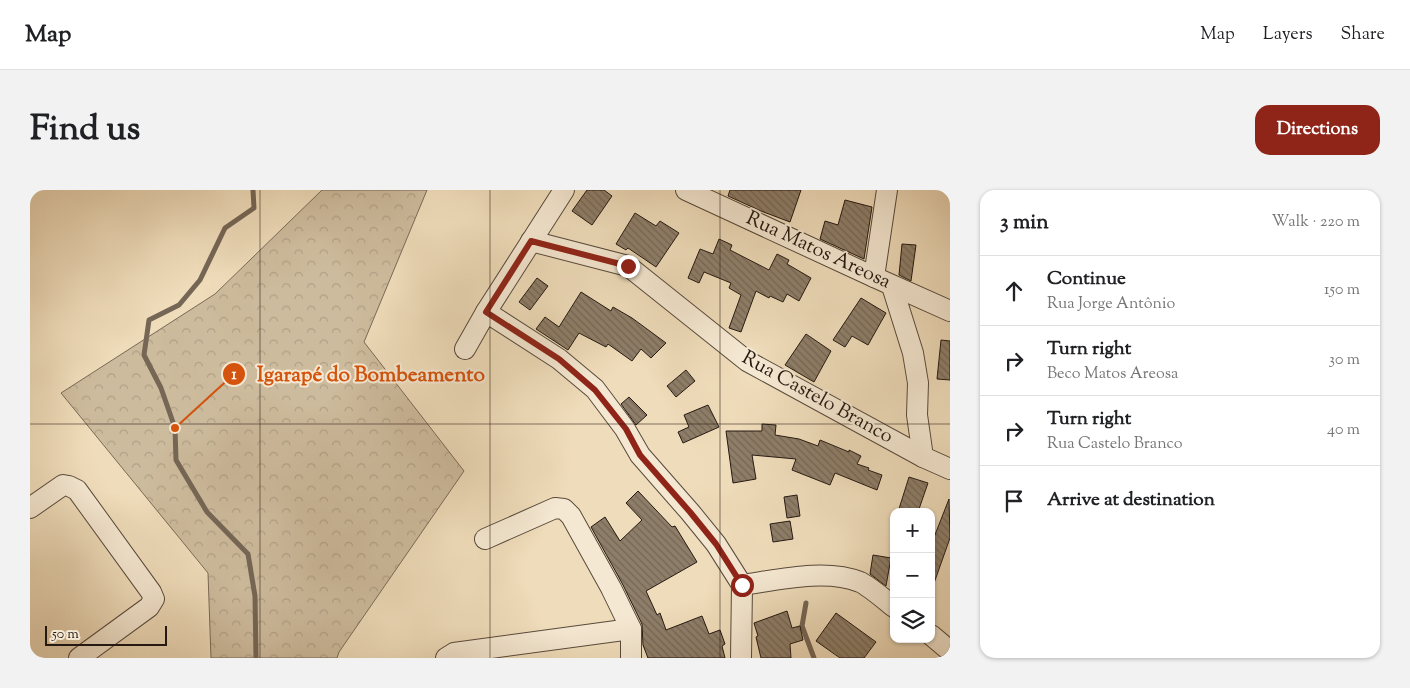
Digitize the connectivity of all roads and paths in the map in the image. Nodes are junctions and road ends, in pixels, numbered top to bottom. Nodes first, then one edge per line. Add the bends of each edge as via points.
1 (564, 190) edge
2 (686, 190) edge
3 (887, 190) edge
4 (531, 241) junction
5 (883, 282) junction
6 (950, 311) edge
7 (486, 312) junction
8 (465, 349) dead end
9 (923, 457) junction
10 (950, 469) edge
11 (30, 508) edge
12 (484, 538) dead end
13 (742, 585) junction
14 (890, 604) edge
15 (630, 629) junction
16 (935, 638) edge
17 (950, 651) edge
18 (79, 658) edge
19 (446, 658) edge
20 (631, 658) edge
21 (741, 658) edge

1 - 4 street
2 - 5 street, Rua Matos Areosa
3 - 5 street
4 - 7 street
4 - 9 street, Rua Castelo Branco via 628,266 747,361
5 - 6 street, Rua Matos Areosa
5 - 9 street via 913,353
7 - 8 street
7 - 13 street via 559,359 595,390 626,429 640,455 716,544
9 - 10 street, Rua Castelo Branco
11 - 18 street via 63,485 77,490 154,600
12 - 15 street via 555,508 564,509 611,588
13 - 14 street via 805,575 835,576 860,582
13 - 21 street
15 - 19 street via 454,653
15 - 20 street
16 - 17 street

